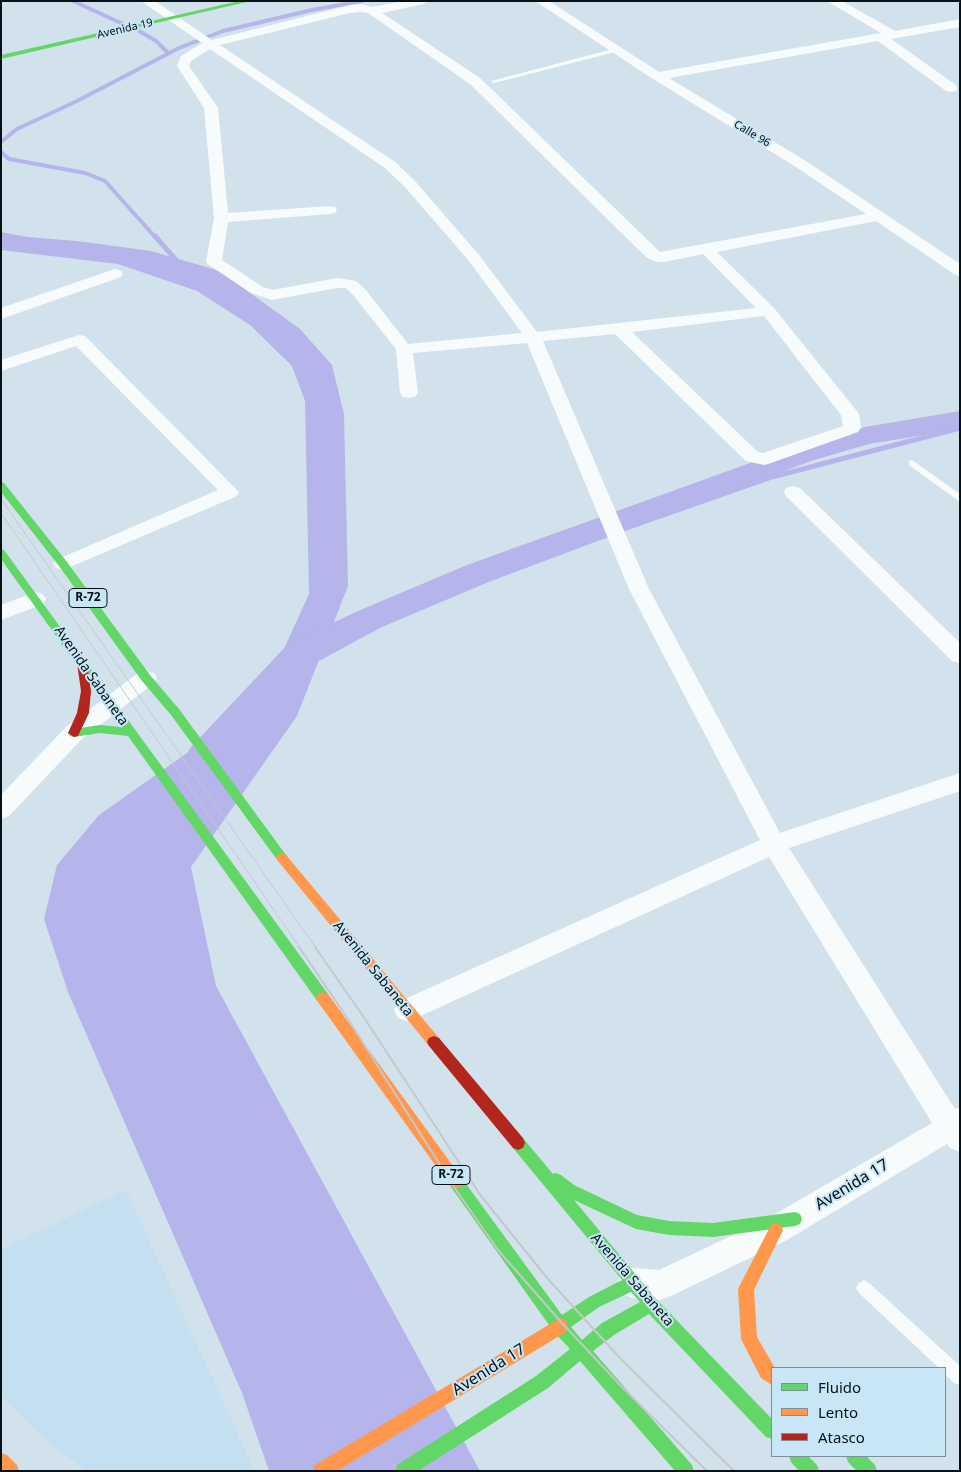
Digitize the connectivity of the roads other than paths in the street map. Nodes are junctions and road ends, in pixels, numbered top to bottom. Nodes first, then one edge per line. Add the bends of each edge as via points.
1 (147, 1) edge
2 (248, 1) edge
3 (423, 1) edge
4 (542, 1) edge
5 (833, 1) edge
6 (372, 11) junction
7 (172, 18) junction
8 (960, 23) edge
9 (892, 34) junction
10 (879, 36) junction
11 (209, 44) junction
12 (617, 50) junction
13 (1, 57) edge
14 (657, 76) junction
15 (494, 81) dead end
16 (951, 88) dead end
17 (330, 210) dead end
18 (876, 216) junction
19 (221, 218) junction
20 (706, 249) junction
21 (960, 271) edge
22 (115, 274) dead end
23 (768, 311) junction
24 (1, 314) edge
25 (619, 329) junction
26 (533, 337) junction
27 (404, 349) junction
28 (1, 366) edge
29 (409, 393) dead end
30 (912, 463) dead end
31 (1, 485) edge
32 (793, 492) dead end
33 (960, 499) edge
34 (1, 552) edge
35 (64, 564) junction
36 (36, 599) junction
37 (1, 613) edge
38 (960, 656) edge
39 (82, 661) junction
40 (146, 678) junction
41 (111, 705) junction
42 (74, 733) junction
43 (132, 734) junction
44 (960, 782) edge
45 (6, 800) edge
46 (774, 844) junction
47 (407, 1010) junction
48 (956, 1129) edge
49 (525, 1154) junction
50 (785, 1225) junction
51 (864, 1288) dead end
52 (648, 1291) junction
53 (560, 1326) junction
54 (581, 1352) junction
55 (771, 1376) edge
56 (960, 1376) edge
57 (771, 1430) edge
58 (797, 1457) edge
59 (855, 1457) edge
60 (1, 1461) edge
61 (11, 1471) edge
62 (321, 1471) edge
63 (403, 1471) edge
64 (686, 1471) edge
65 (811, 1471) edge
66 (869, 1471) edge

1 - 7 street
2 - 7 main road, Avenida 19
3 - 6 street
4 - 12 street, Calle 96
5 - 9 street
6 - 11 street via 350,9
6 - 20 street via 475,81 651,254 664,258
7 - 11 street
7 - 13 main road, Avenida 19
8 - 9 street
9 - 10 street
10 - 14 street
10 - 16 street
11 - 19 street via 185,59 183,66 212,108
11 - 26 street via 390,165 474,258
12 - 14 street, Calle 96
12 - 15 lane
14 - 18 street, Calle 96 via 801,164
17 - 19 street
18 - 20 street
18 - 21 street, Calle 96
19 - 27 street via 214,262 257,290 272,295 337,283 350,284
20 - 23 street
22 - 24 street
23 - 25 street
23 - 25 street via 850,414 852,428 764,459 752,457 740,448
25 - 26 street
26 - 27 street
26 - 46 street via 639,589
27 - 29 street
28 - 35 street via 79,340 230,492
30 - 33 lane
31 - 35 main road, Avenida Sabaneta / R-72
32 - 38 street
34 - 36 main road, Avenida Sabaneta / R-72
35 - 40 main road, Avenida Sabaneta / R-72
36 - 37 street
36 - 39 main road, Avenida Sabaneta / R-72
39 - 41 main road, Avenida Sabaneta / R-72
39 - 42 main road via 86,691 83,712
40 - 41 street
40 - 47 main road, Avenida Sabaneta / R-72 via 175,712 274,848
41 - 42 street
41 - 43 main road, Avenida Sabaneta / R-72
42 - 43 main road via 100,729
42 - 45 street
43 - 53 main road, Avenida Sabaneta / R-72
44 - 46 street
46 - 47 street
46 - 48 street
47 - 49 main road, Avenida Sabaneta / R-72
48 - 50 street, Avenida 17
49 - 50 main road via 569,1190 636,1222 669,1228 714,1230
49 - 52 main road, Avenida Sabaneta / R-72
50 - 52 street, Avenida 17
50 - 55 main road via 746,1289 749,1339
51 - 56 lane
52 - 53 main road, Avenida 17 via 594,1302
52 - 54 main road, Avenida 17
52 - 57 main road, Avenida Sabaneta / R-72
53 - 54 main road, Avenida Sabaneta / R-72
53 - 62 main road, Avenida 17
54 - 63 main road, Avenida 17 via 542,1382
54 - 64 main road, Avenida Sabaneta / R-72
58 - 65 main road
59 - 66 main road
60 - 61 main road

